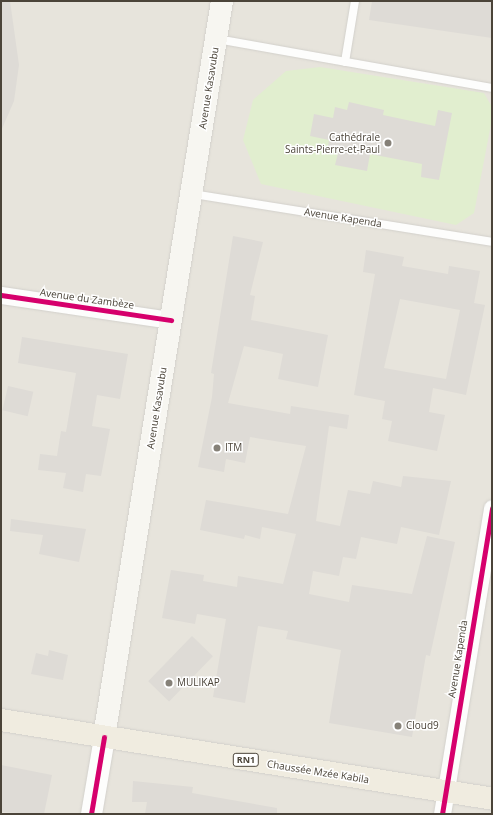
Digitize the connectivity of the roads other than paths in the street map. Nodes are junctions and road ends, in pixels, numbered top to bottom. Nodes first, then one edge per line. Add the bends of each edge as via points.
1 (222, 1) edge
2 (355, 1) edge
3 (216, 38) junction
4 (345, 62) junction
5 (492, 88) edge
6 (193, 194) junction
7 (492, 242) edge
8 (1, 295) edge
9 (171, 320) junction
10 (492, 508) edge
11 (1, 720) edge
12 (104, 737) junction
13 (445, 792) junction
14 (492, 800) edge
15 (91, 814) edge
16 (442, 814) edge

1 - 3 main road, Avenue Kasavubu
2 - 4 lane
3 - 4 lane
3 - 6 main road, Avenue Kasavubu
4 - 5 lane
6 - 7 lane, Avenue Kapenda
6 - 9 main road, Avenue Kasavubu
8 - 9 street, Avenue du Zambèze
9 - 12 main road, Avenue Kasavubu
10 - 13 street, Avenue Kapenda
11 - 12 highway, Chaussée Mzée Kabila / RN1
12 - 13 highway, Chaussée Mzée Kabila / RN1
12 - 15 street, Avenue Kasavubu
13 - 14 highway, Chaussée Mzée Kabila / RN1
13 - 16 street, Avenue Kapenda

